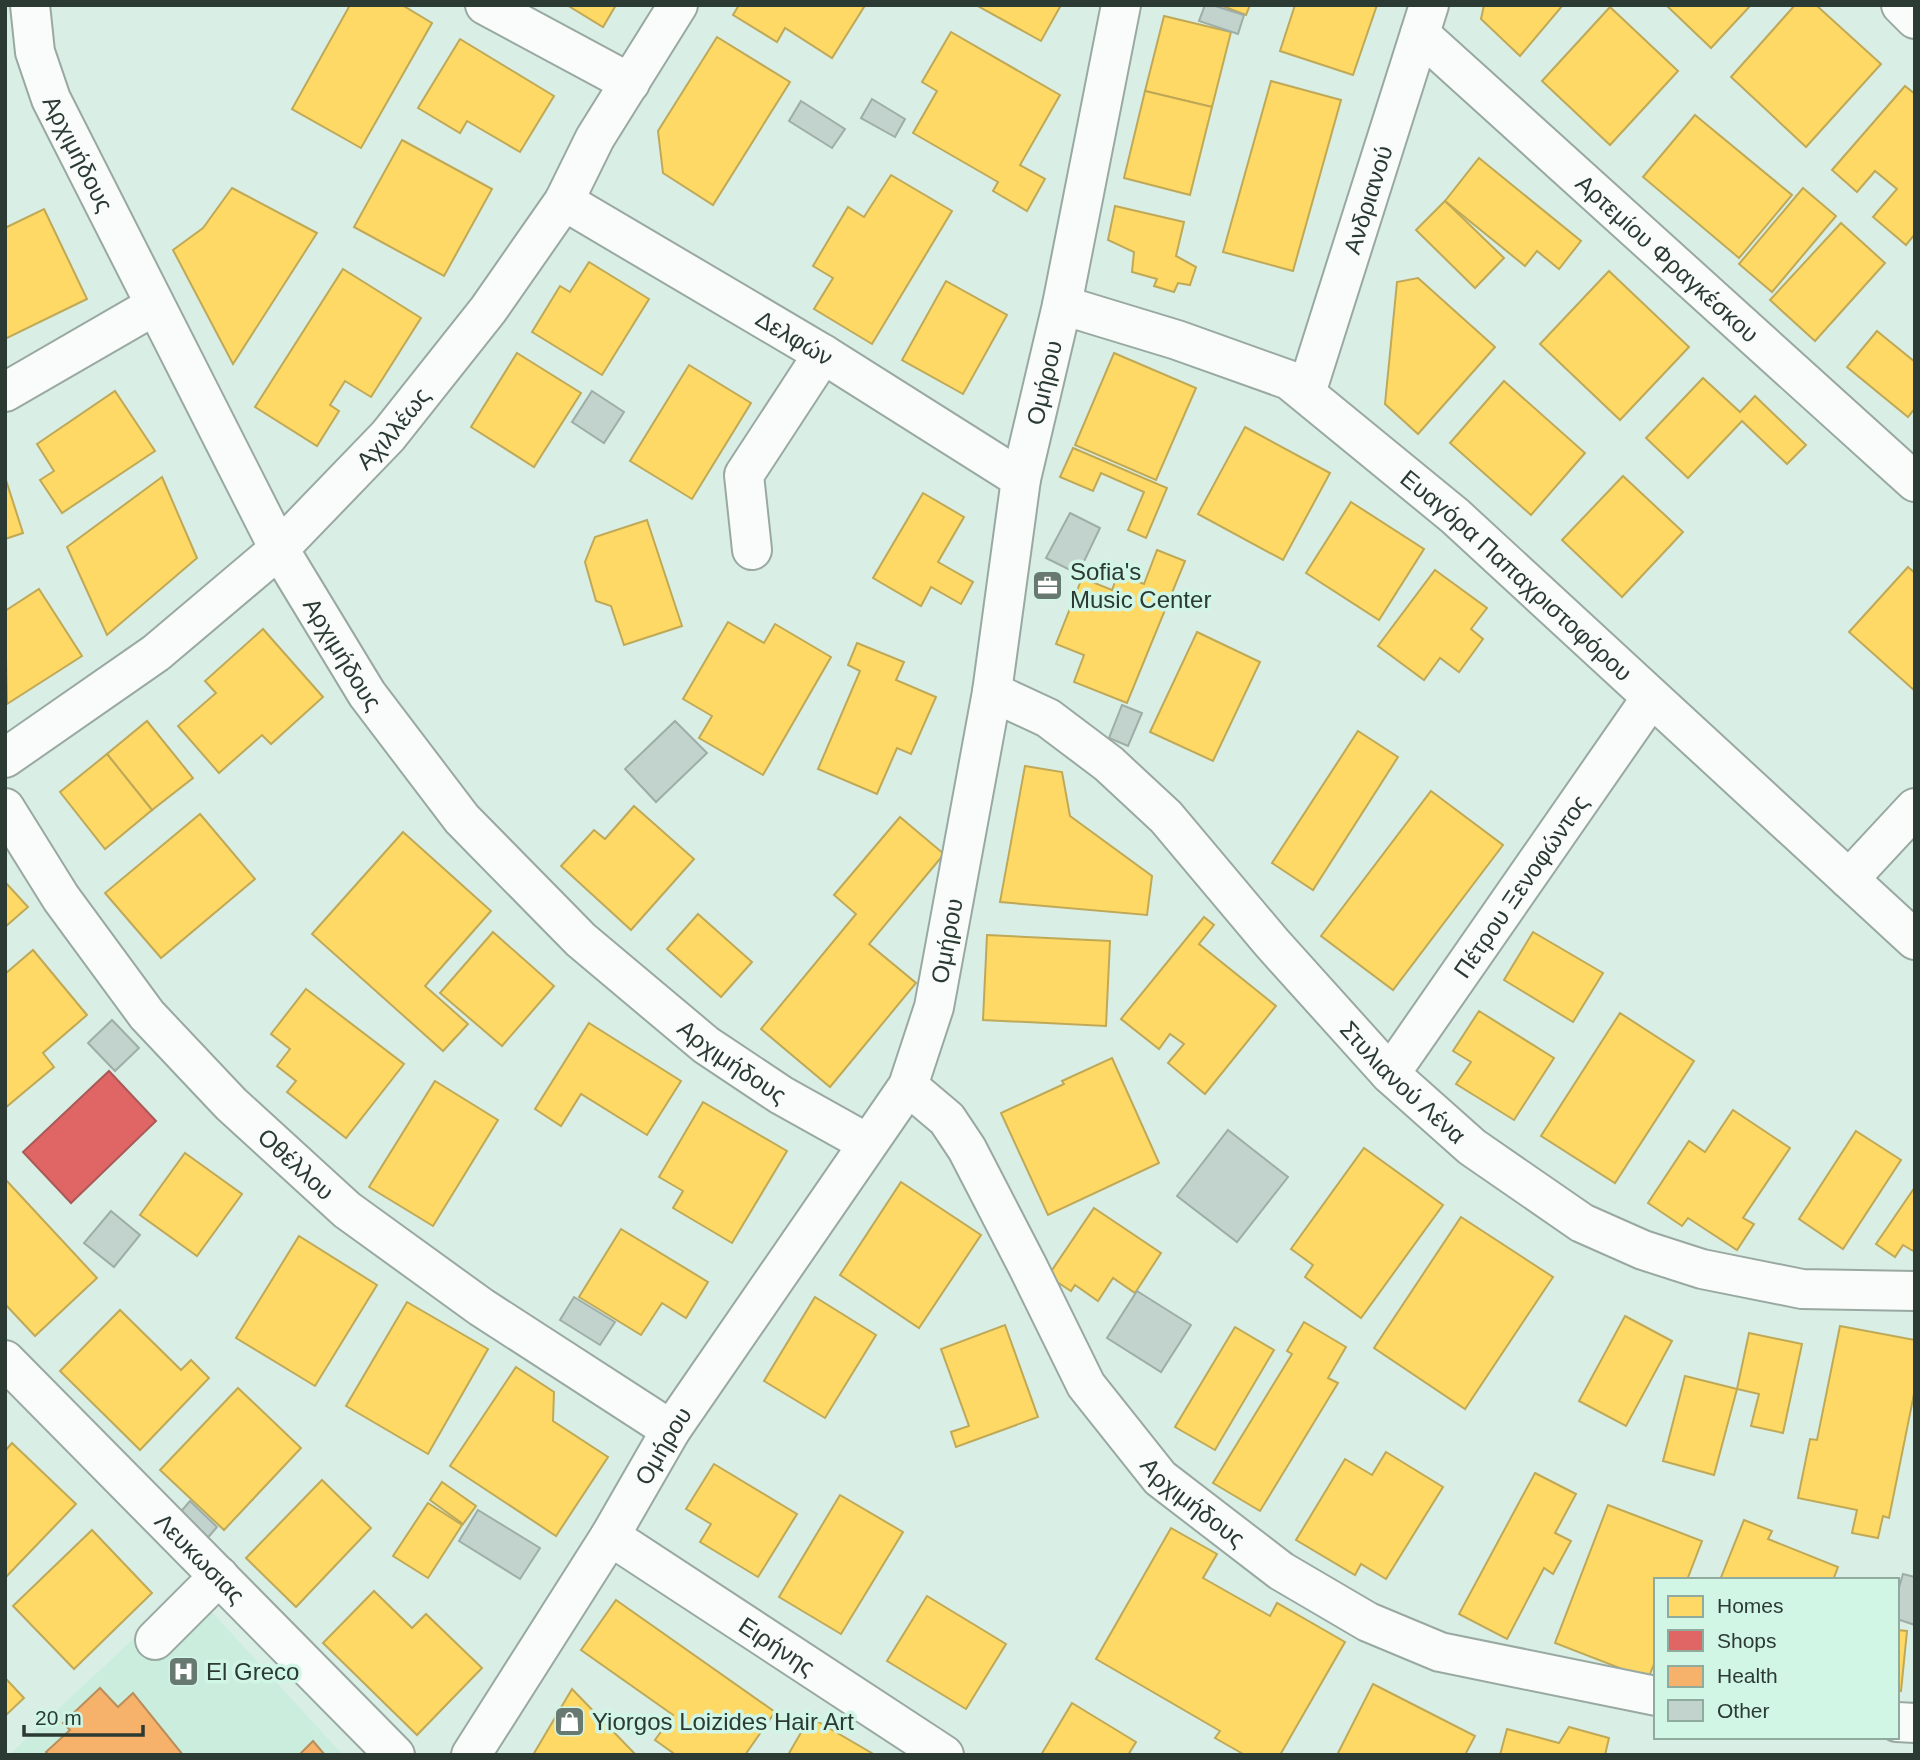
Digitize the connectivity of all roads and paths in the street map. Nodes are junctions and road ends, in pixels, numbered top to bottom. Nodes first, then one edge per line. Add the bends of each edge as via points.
1 (30, 5) edge
2 (485, 5) edge
3 (678, 5) edge
4 (1121, 5) edge
5 (1901, 5) edge
6 (1915, 19) edge
7 (1425, 20) edge
8 (630, 83) junction
9 (564, 201) junction
10 (1062, 305) junction
11 (154, 306) junction
12 (823, 354) junction
13 (5, 392) edge
14 (1306, 393) junction
15 (1021, 479) junction
16 (1915, 482) edge
17 (278, 549) junction
18 (752, 550) dead end
19 (992, 692) junction
20 (1651, 698) junction
21 (5, 758) edge
22 (5, 808) edge
23 (1915, 808) edge
24 (1849, 879) junction
25 (1915, 940) edge
26 (1390, 1074) junction
27 (908, 1086) junction
28 (867, 1143) junction
29 (1915, 1291) edge
30 (5, 1360) edge
31 (671, 1430) junction
32 (610, 1535) junction
33 (219, 1576) junction
34 (155, 1640) dead end
35 (1654, 1696) edge
36 (395, 1755) edge
37 (471, 1755) edge
38 (944, 1755) edge

1 - 11 street, Αρχιμήδους via 35,52 51,99
2 - 8 street
3 - 8 street, Αχιλλέως
4 - 10 street, Ομήρου
5 - 6 street
7 - 14 street, Ανδριανού
7 - 16 street, Αρτεμίου Φραγκέσκου
8 - 9 street, Αχιλλέως via 595,138
9 - 12 street, Δελφών
9 - 17 street, Αχιλλέως via 488,310 388,436
10 - 14 street, Ευαγόρα Παπαχριστοφόρου via 1289,380
10 - 15 street, Ομήρου
11 - 13 street
11 - 17 street, Αρχιμήδους
12 - 15 street, Δελφών
12 - 18 street via 744,475
14 - 20 street, Ευαγόρα Παπαχριστοφόρου via 1455,516
15 - 19 street, Ομήρου
17 - 21 street, Αχιλλέως via 156,653
17 - 28 street, Αρχιμήδους via 367,694 462,818 582,940 706,1045 781,1095
19 - 26 street, Στυλιανού Λένα via 1048,718 1109,764 1166,817
19 - 27 street, Ομήρου via 934,1007
20 - 24 street, Ευαγόρα Παπαχριστοφόρου
20 - 26 street, Πέτρου Ξενοφώντος
22 - 31 street, Οθέλλου via 61,898 148,1015 231,1104 347,1210 481,1307
23 - 24 street
24 - 25 street, Ευαγόρα Παπαχριστοφόρου
26 - 29 street, Στυλιανού Λένα via 1472,1147 1582,1223 1643,1250 1702,1269 1802,1289
27 - 28 street, Ομήρου
27 - 35 street, Αρχιμήδους via 947,1119 967,1149 1086,1385 1160,1478 1281,1572 1368,1622 1440,1652
28 - 31 street, Ομήρου
30 - 33 street, Λευκωσιας
31 - 32 street, Ομήρου
32 - 37 street, Ομήρου
32 - 38 street, Ειρήνης
33 - 34 street
33 - 36 street, Λευκωσιας

